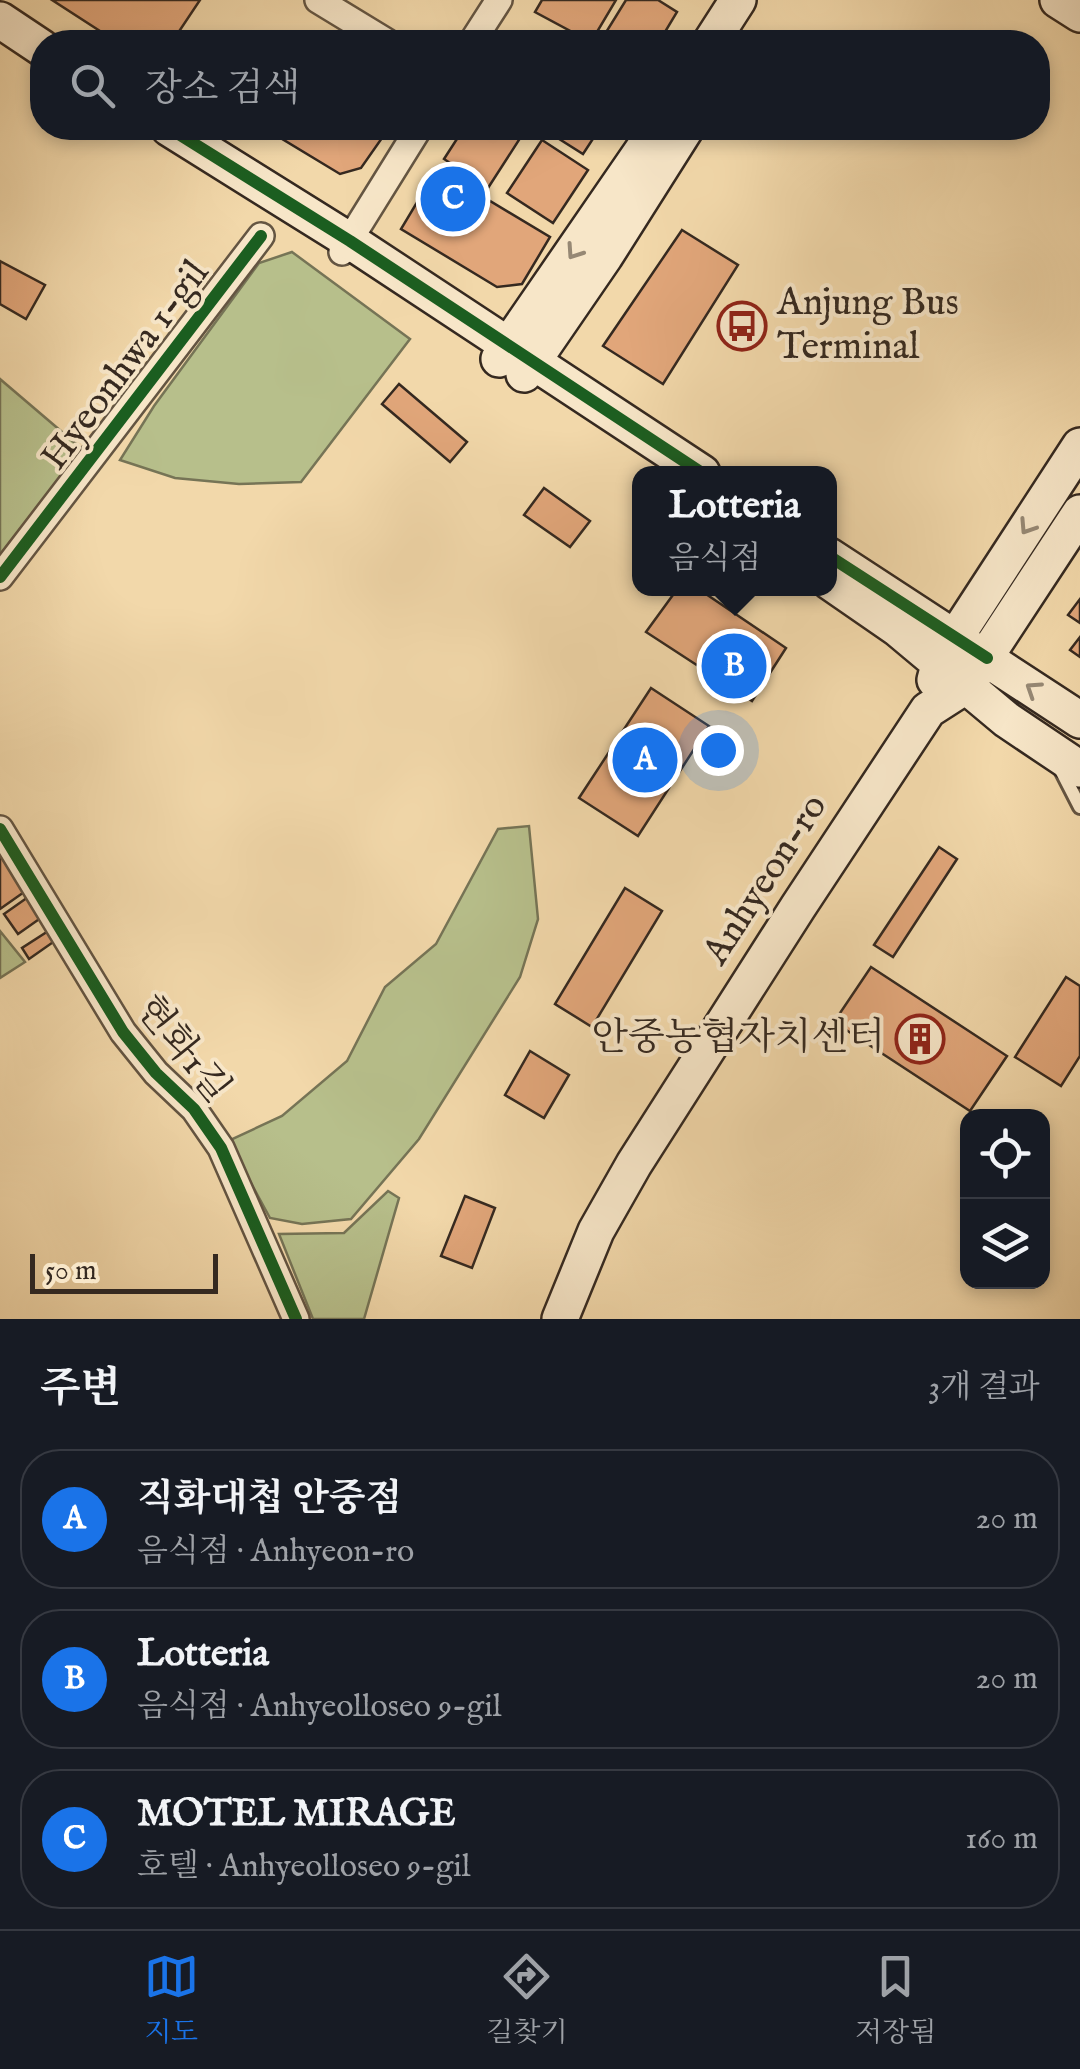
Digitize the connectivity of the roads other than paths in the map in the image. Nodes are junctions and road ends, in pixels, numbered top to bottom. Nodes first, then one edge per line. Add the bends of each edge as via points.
1 (318, 0) edge
2 (499, 0) edge
3 (738, 0) edge
4 (765, 0) edge
5 (1058, 0) edge
6 (1080, 14) edge
7 (0, 20) edge
8 (367, 30) edge
9 (480, 30) edge
10 (719, 30) edge
11 (746, 30) edge
12 (0, 38) edge
13 (30, 40) edge
14 (30, 57) edge
15 (164, 140) edge
16 (187, 140) edge
17 (412, 140) edge
18 (651, 140) edge
19 (678, 140) edge
20 (262, 236) dead end
21 (346, 246) junction
22 (516, 360) junction
23 (1080, 446) edge
24 (660, 466) edge
25 (689, 466) edge
26 (1080, 513) edge
27 (837, 562) edge
28 (0, 578) edge
29 (837, 587) edge
30 (947, 649) junction
31 (977, 671) junction
32 (928, 710) junction
33 (1080, 720) edge
34 (1066, 759) edge
35 (1080, 807) edge
36 (0, 829) edge
37 (296, 1319) edge
38 (560, 1319) edge

1 - 8 street
2 - 9 street
3 - 10 street
4 - 11 street
5 - 6 street
7 - 13 street
12 - 14 street
15 - 21 street
16 - 21 street
17 - 21 street
18 -> 22 street
19 - 22 street via 605,256
20 - 28 street, Hyeonhwa 1-gil
21 - 22 street
22 - 24 street
22 - 25 street
23 -> 30 street
26 - 31 street, Anhyeon-ro
27 - 30 street
29 - 30 street via 897,628
30 - 31 street
30 - 32 street
31 - 32 street, Anhyeon-ro
33 -> 31 street
31 - 34 street via 1007,720
32 - 38 street, Anhyeon-ro via 634,1164 596,1231
34 - 35 lane
36 - 37 street, 현화1길 via 122,1032 220,1148

